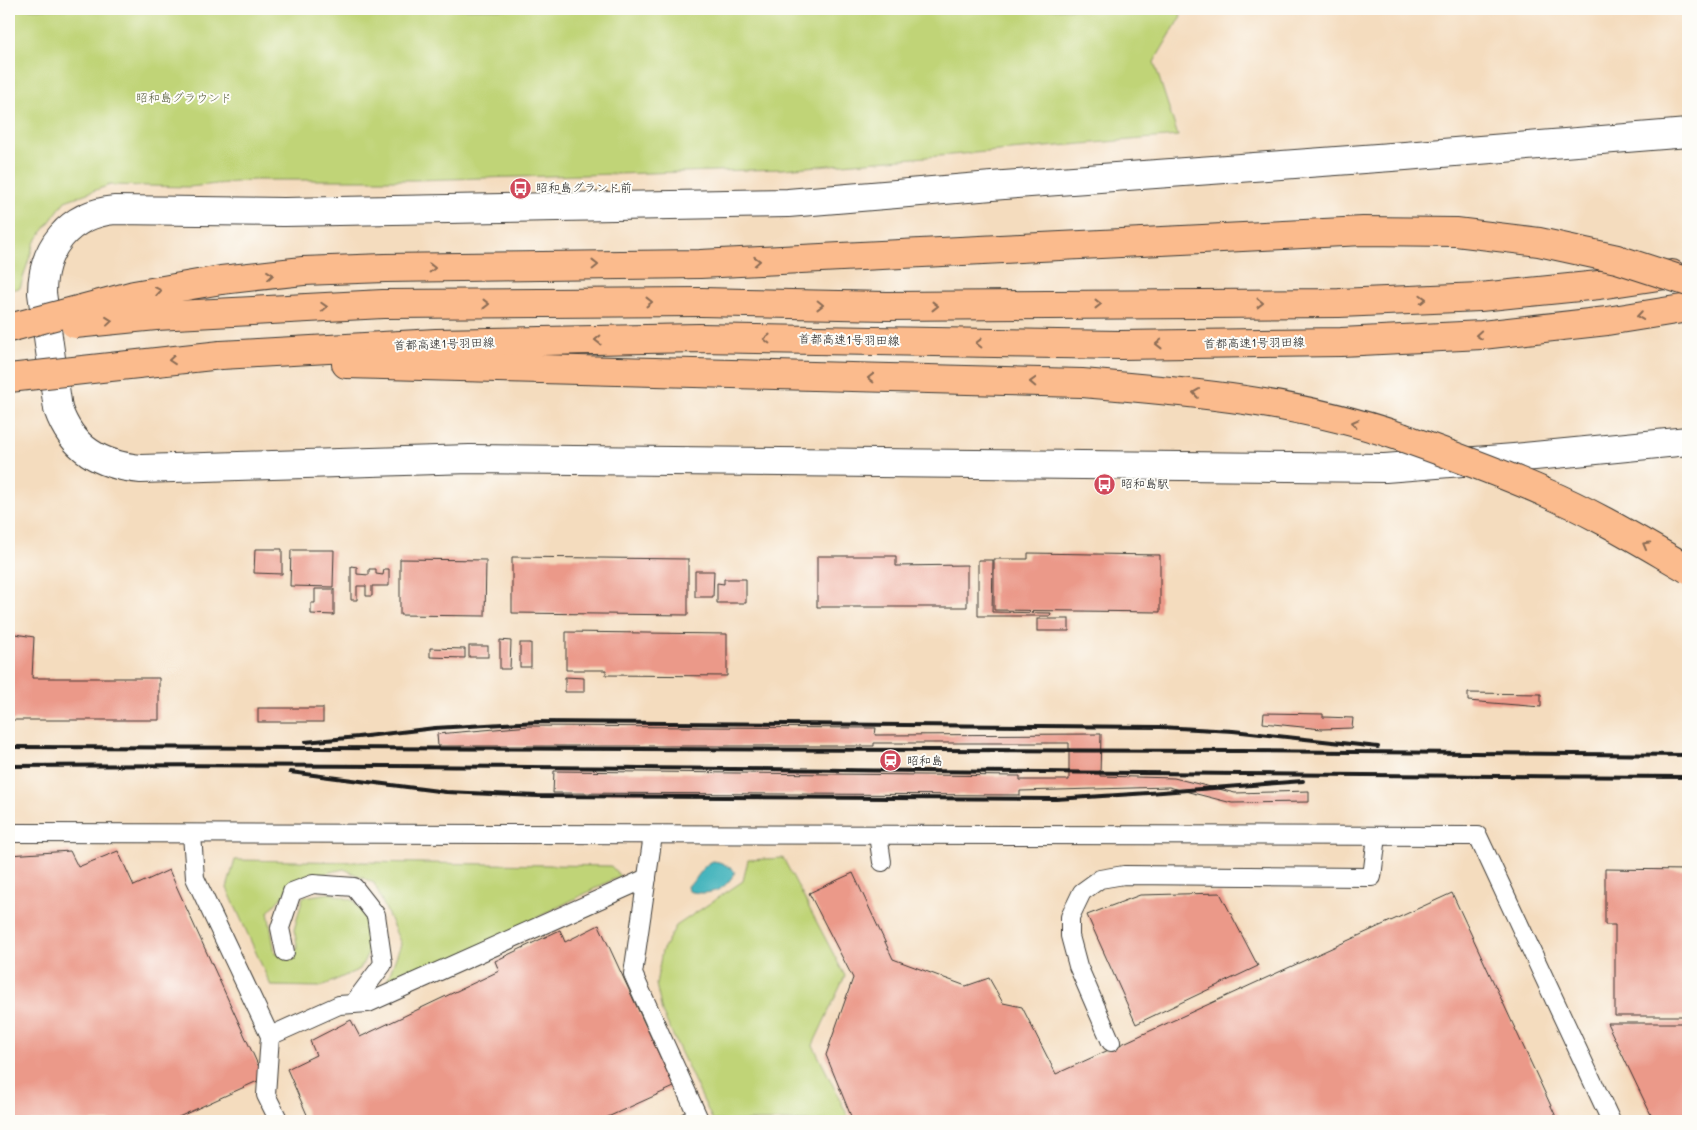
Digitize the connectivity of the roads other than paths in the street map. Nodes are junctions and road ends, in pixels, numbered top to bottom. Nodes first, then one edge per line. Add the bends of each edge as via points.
1 (1688, 133) edge
2 (1688, 271) edge
3 (1688, 282) edge
4 (1688, 308) edge
5 (9, 328) edge
6 (9, 334) edge
7 (221, 355) junction
8 (9, 378) edge
9 (1688, 441) edge
10 (1688, 569) edge
11 (9, 833) edge
12 (192, 834) junction
13 (653, 835) junction
14 (878, 835) junction
15 (1377, 836) junction
16 (882, 862) dead end
17 (647, 878) junction
18 (284, 952) dead end
19 (353, 1004) junction
20 (270, 1036) junction
21 (1112, 1042) dead end
22 (280, 1121) edge
23 (688, 1121) edge
24 (1611, 1121) edge

1 - 9 street via 788,203 284,212 115,210 89,216 66,231 49,253 42,293 61,419 86,451 128,468 470,459 1385,468
6 -> 2 highway, bridge via 156,316 383,304 701,302 887,306 1339,303 1480,297 1599,285
5 -> 3 highway, bridge via 134,295 221,280 303,272 700,264 1363,231 1456,232 1539,242 1617,259
4 -> 7 highway, 首都高速1号羽田線 via 1482,335 1340,342 1120,345 699,338 436,343
7 -> 8 highway, 首都高速1号羽田線, bridge
10 -> 7 highway, bridge via 1545,492 1368,426 1283,405 1186,391 1082,383 344,364
11 - 12 lane
12 - 13 lane
12 - 20 lane via 195,878
13 - 14 lane
13 - 17 lane
14 - 15 lane
14 - 16 lane
15 - 21 lane via 1372,878 1124,875 1100,879 1082,892 1070,917 1070,936 1078,966
15 - 24 lane via 1478,836
17 - 19 lane via 368,1003
17 - 23 lane via 633,974 698,1117
18 - 19 lane via 280,928 292,892 313,884 354,887 376,915 383,964
19 - 20 lane via 339,1005
20 - 22 lane via 266,1095

